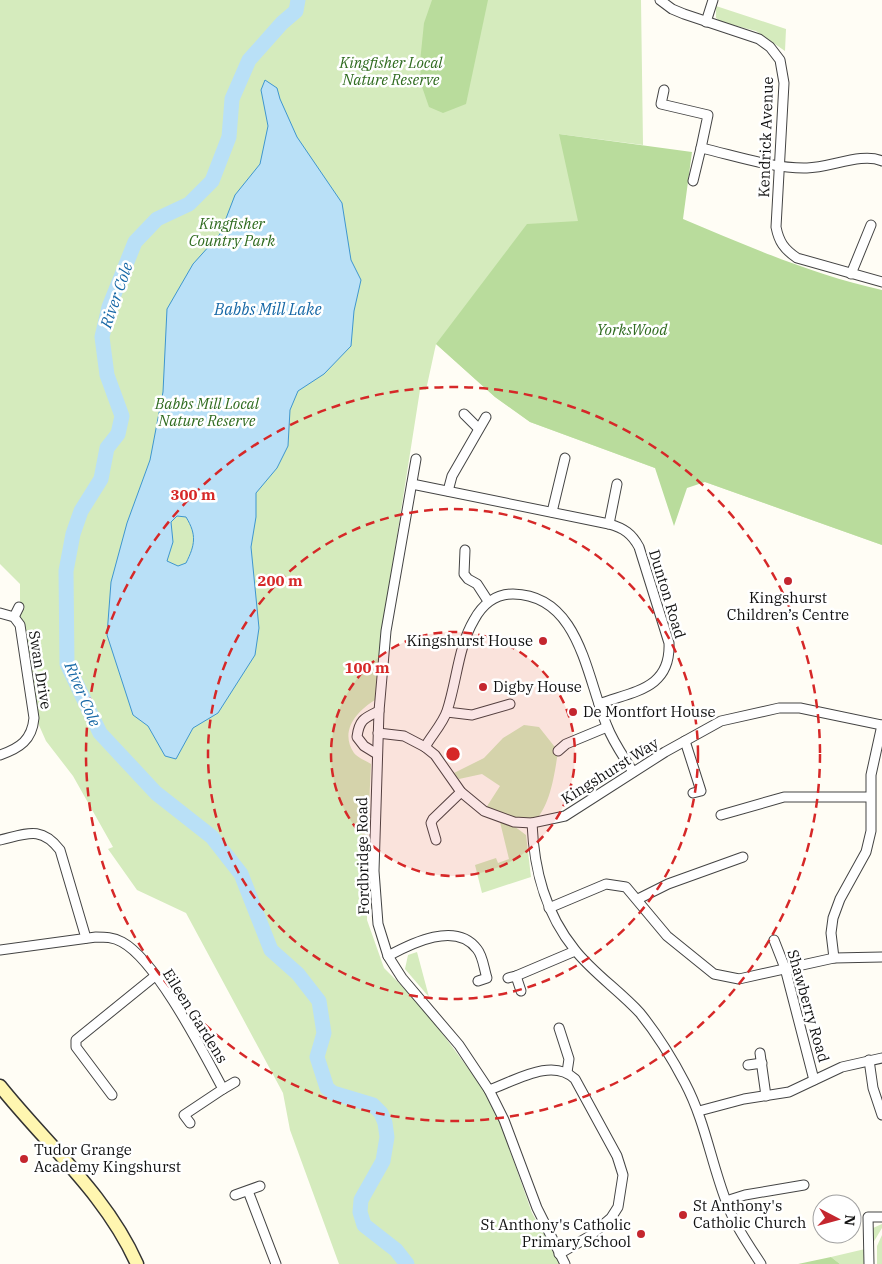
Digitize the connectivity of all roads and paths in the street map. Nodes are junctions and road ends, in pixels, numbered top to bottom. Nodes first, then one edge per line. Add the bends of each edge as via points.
1 (660, 0) edge
2 (714, 0) edge
3 (706, 22) junction
4 (664, 90) dead end
5 (701, 148) junction
6 (882, 161) edge
7 (780, 165) junction
8 (693, 182) dead end
9 (871, 225) dead end
10 (851, 274) junction
11 (882, 282) edge
12 (464, 414) dead end
13 (486, 417) dead end
14 (478, 428) junction
15 (565, 458) dead end
16 (416, 459) dead end
17 (412, 484) junction
18 (617, 484) dead end
19 (448, 491) junction
20 (552, 512) junction
21 (609, 524) junction
22 (465, 550) dead end
23 (488, 601) junction
24 (19, 608) dead end
25 (0, 613) edge
26 (14, 617) junction
27 (510, 704) dead end
28 (599, 704) junction
29 (379, 711) junction
30 (447, 712) junction
31 (882, 725) edge
32 (607, 727) junction
33 (378, 733) junction
34 (685, 741) junction
35 (425, 746) junction
36 (558, 751) dead end
37 (377, 754) junction
38 (0, 755) edge
39 (633, 772) junction
40 (461, 792) junction
41 (693, 793) dead end
42 (870, 797) junction
43 (721, 815) dead end
44 (877, 822) edge
45 (532, 823) junction
46 (0, 840) edge
47 (436, 840) dead end
48 (743, 857) dead end
49 (638, 900) junction
50 (549, 908) junction
51 (86, 938) junction
52 (774, 940) dead end
53 (0, 950) edge
54 (575, 951) junction
55 (388, 956) junction
56 (882, 957) edge
57 (834, 958) junction
58 (785, 968) junction
59 (155, 976) junction
60 (478, 981) dead end
61 (521, 991) dead end
62 (559, 1028) dead end
63 (760, 1053) dead end
64 (882, 1058) edge
65 (869, 1060) junction
66 (762, 1064) junction
67 (748, 1065) dead end
68 (567, 1072) junction
69 (814, 1080) junction
70 (235, 1082) dead end
71 (0, 1086) edge
72 (224, 1090) junction
73 (489, 1090) junction
74 (112, 1095) dead end
75 (766, 1096) junction
76 (699, 1111) junction
77 (882, 1115) edge
78 (190, 1123) dead end
79 (804, 1185) dead end
80 (260, 1186) dead end
81 (248, 1191) junction
82 (235, 1195) dead end
83 (726, 1201) junction
84 (882, 1217) edge
85 (559, 1254) junction
86 (137, 1264) edge
87 (276, 1264) edge
88 (565, 1264) edge
89 (761, 1264) edge
90 (869, 1264) edge

1 - 3 street, Kendrick Avenue via 672,10
2 - 3 street
3 - 7 street, Kendrick Avenue via 759,39 780,60 784,83
4 - 5 street via 661,104 708,115
5 - 7 street
5 - 8 street
6 - 7 street via 856,158 832,166 806,168
7 - 10 street, Kendrick Avenue via 776,227 785,250 797,258
9 - 10 street
10 - 11 street, Kendrick Avenue
12 - 14 street
13 - 14 street
14 - 19 street via 452,476
15 - 20 street
16 - 17 street, Fordbridge Road
17 - 19 street, Dunton Road
17 - 29 street, Fordbridge Road via 386,631
18 - 21 street
19 - 20 street, Dunton Road
20 - 21 street, Dunton Road
21 - 28 street, Dunton Road via 634,537 639,548 669,643 670,659 664,673 652,686
22 - 23 street via 464,574
23 - 28 street via 507,594 523,594 552,606 567,622 579,645
23 - 30 street via 474,619 466,637
24 - 26 street
25 - 26 street, Swan Drive
26 - 38 street, Swan Drive via 21,630 34,718 23,746
27 - 30 street via 472,715
28 - 32 street
29 - 33 street, Fordbridge Road
29 - 37 street via 358,725 357,737
30 - 35 street
31 - 34 street, Kingshurst Way via 808,708 778,708 722,721
31 - 42 street via 871,775
32 - 36 street via 566,744
32 - 39 street
33 - 35 street, Kingshurst Way via 404,736
33 - 37 street, Fordbridge Road
34 - 39 street, Kingshurst Way
34 - 41 street via 701,791
35 - 40 street, Kingshurst Way
37 - 55 street, Fordbridge Road via 374,870 378,924
39 - 45 street, Kingshurst Way via 564,816
40 - 45 street, Kingshurst Way via 498,818
40 - 47 street via 431,823
42 - 43 street via 784,797
42 - 44 street
44 - 57 street via 833,918
45 - 50 street via 533,854 541,890
46 - 51 street via 34,832 54,842 60,850
48 - 49 street via 668,884
49 - 50 street via 626,887 606,884
49 - 58 street via 667,936 714,974 739,979
50 - 54 street
51 - 53 street, Eileen Gardens
51 - 59 street, Eileen Gardens via 111,937 121,941
52 - 58 street, Shawberry Road
54 - 61 street via 512,977
54 - 76 street via 640,1014 684,1081
55 - 60 street via 444,935 457,935 478,950 487,978
55 - 73 street, Fordbridge Road via 402,978 459,1045
56 - 57 street
57 - 58 street
58 - 69 street, Shawberry Road
59 - 72 street, Eileen Gardens
59 - 74 street via 76,1040 76,1048
62 - 68 street via 569,1059
63 - 66 street
64 - 65 street
65 - 69 street via 842,1067
65 - 77 street via 873,1088
66 - 67 street
66 - 75 street
68 - 73 street via 549,1068
68 - 85 street via 575,1079 617,1156 623,1175 618,1207 611,1218 590,1236
69 - 75 street via 789,1092
70 - 72 street
71 - 86 street via 104,1204
72 - 78 street via 184,1115
73 - 85 street, Fordbridge Road
75 - 76 street
76 - 83 street
79 - 83 street
80 - 81 street
81 - 82 street
81 - 87 street
83 - 89 street via 742,1235
84 - 90 street via 868,1217
85 - 88 street, Fordbridge Road

